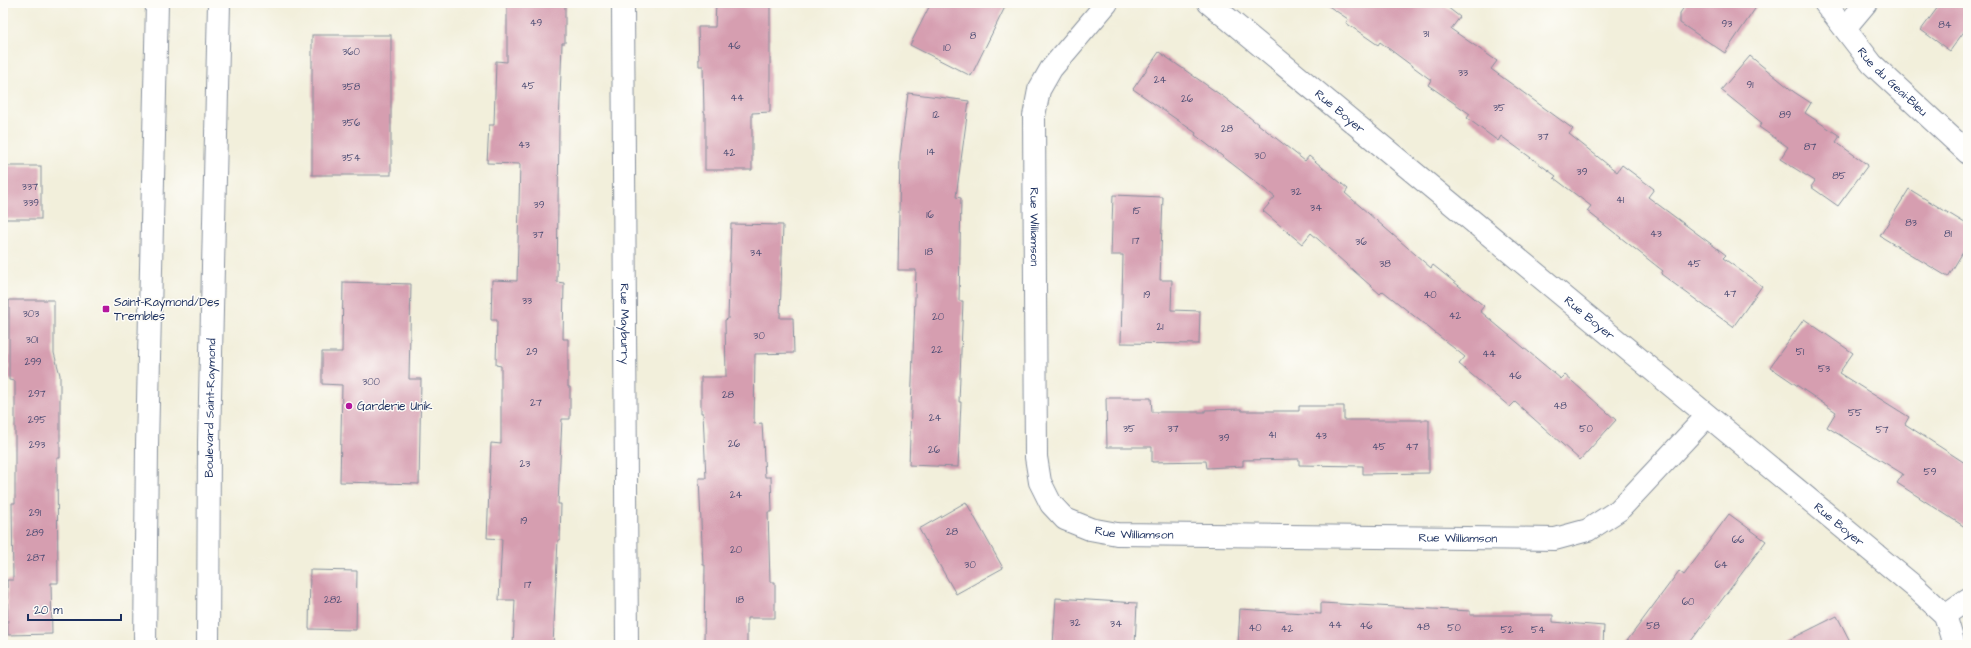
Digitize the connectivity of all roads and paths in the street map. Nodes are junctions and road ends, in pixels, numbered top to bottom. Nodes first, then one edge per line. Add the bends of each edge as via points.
1 (157, 3) edge
2 (219, 3) edge
3 (623, 3) edge
4 (1107, 3) edge
5 (1209, 3) edge
6 (1825, 3) edge
7 (1866, 3) edge
8 (1845, 28) junction
9 (1968, 154) edge
10 (1707, 416) junction
11 (1968, 599) edge
12 (1945, 615) junction
13 (145, 645) edge
14 (208, 645) edge
15 (627, 645) edge
16 (1954, 645) edge

1 - 13 street
2 - 14 street, Boulevard Saint-Raymond via 209,435
3 - 15 street, Rue Mayburry
4 - 10 street, Rue Williamson via 1051,69 1039,90 1034,116 1036,457 1040,482 1052,504 1065,519 1090,529 1117,534 1555,539 1588,530 1619,510
5 - 10 street, Rue Boyer
6 - 8 street, Rue du Geai-Bleu
7 - 8 street
8 - 9 street, Rue du Geai-Bleu via 1872,64
10 - 12 street, Rue Boyer via 1916,588
11 - 12 street
12 - 16 street

